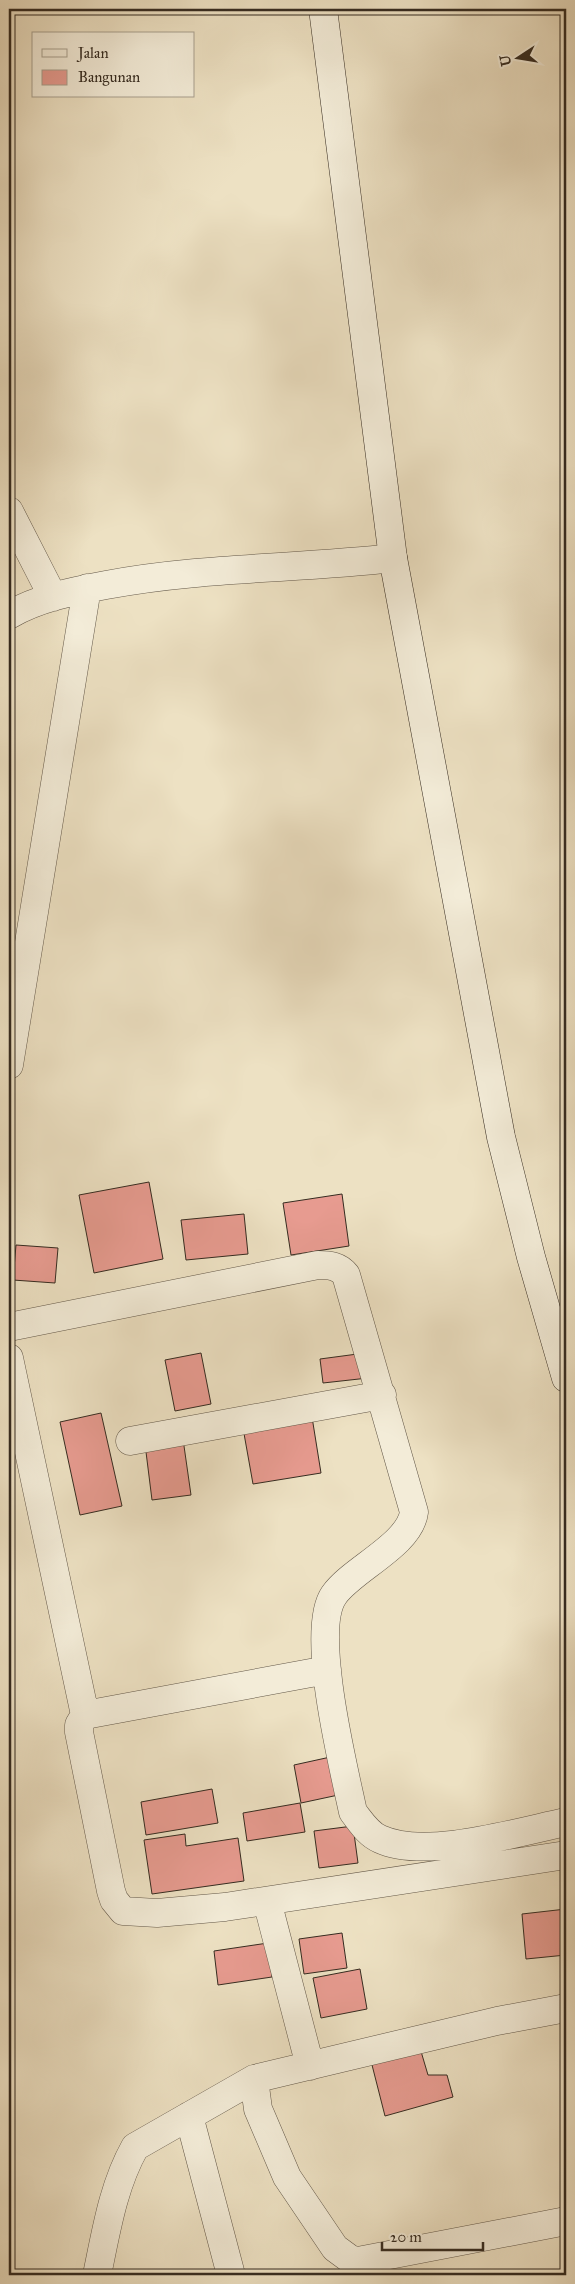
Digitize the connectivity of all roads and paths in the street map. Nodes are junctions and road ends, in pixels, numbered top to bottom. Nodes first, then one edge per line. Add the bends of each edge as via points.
1 (323, 9) edge
2 (9, 512) edge
3 (393, 558) junction
4 (87, 588) junction
5 (53, 597) junction
6 (9, 615) edge
7 (9, 1065) edge
8 (9, 1327) edge
9 (9, 1358) edge
10 (566, 1378) edge
11 (382, 1395) junction
12 (130, 1440) dead end
13 (327, 1670) junction
14 (85, 1715) junction
15 (566, 1822) edge
16 (566, 1855) edge
17 (267, 1901) junction
18 (566, 2008) edge
19 (310, 2066) junction
20 (254, 2078) junction
21 (189, 2116) junction
22 (566, 2220) edge
23 (97, 2275) edge
24 (231, 2275) edge

1 - 3 street
2 - 5 street
3 - 4 street via 200,572
3 - 10 street via 501,1138
4 - 5 street
4 - 7 street
5 - 6 street
8 - 11 street via 318,1265 335,1266 346,1275
9 - 14 street
11 - 12 street
11 - 13 street via 414,1512 413,1519 394,1543 333,1596 325,1618
13 - 14 street
13 - 15 street via 353,1812 379,1839 418,1848
14 - 17 street via 79,1732 111,1891 124,1911 156,1913
16 - 17 street
17 - 19 street
18 - 19 street via 497,2020
19 - 20 street
20 - 21 street
20 - 22 street via 258,2109 287,2176 334,2248 350,2260
21 - 23 street via 135,2147 118,2185
21 - 24 street

